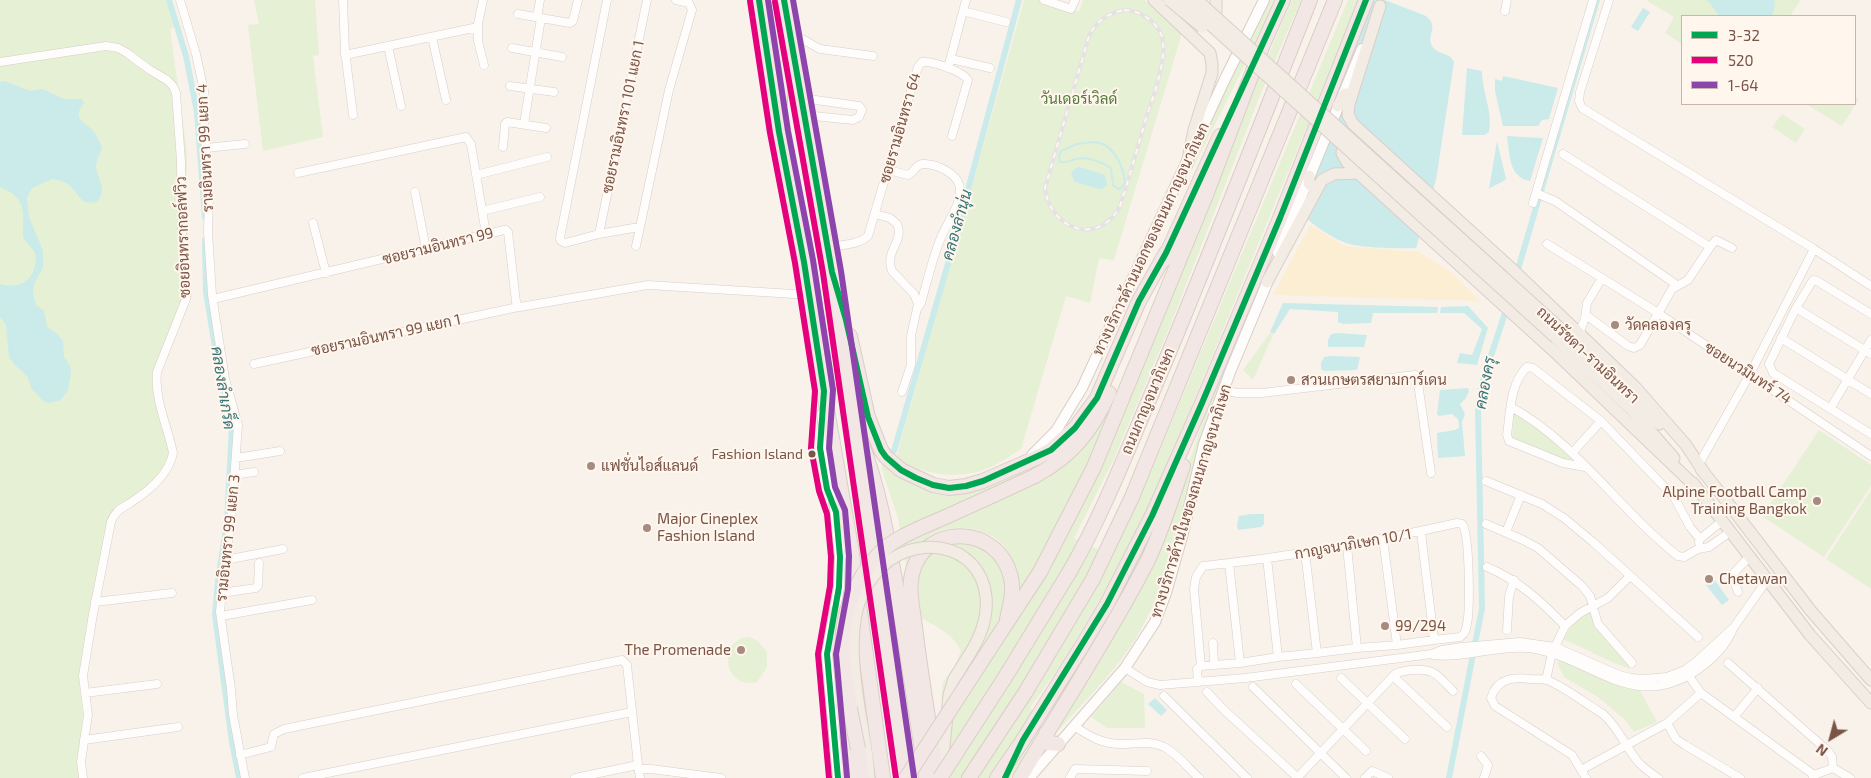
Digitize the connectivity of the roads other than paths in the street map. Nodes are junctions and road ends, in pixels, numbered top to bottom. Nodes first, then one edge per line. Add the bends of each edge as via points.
1 (180, 0) edge
2 (343, 0) edge
3 (483, 0) edge
4 (540, 0) edge
5 (578, 0) edge
6 (607, 0) edge
7 (647, 0) edge
8 (676, 0) edge
9 (758, 0) edge
10 (773, 0) edge
11 (784, 0) edge
12 (966, 0) edge
13 (1044, 0) edge
14 (1075, 0) edge
15 (1154, 0) edge
16 (1169, 0) edge
17 (1183, 0) edge
18 (1197, 0) edge
19 (1208, 0) edge
20 (1216, 0) edge
21 (1264, 0) edge
22 (1283, 0) edge
23 (1310, 0) edge
24 (1335, 0) edge
25 (1366, 0) edge
26 (1507, 0) edge
27 (1593, 0) edge
28 (1609, 0) edge
29 (1056, 2) edge
30 (1381, 3) edge
31 (963, 11) junction
32 (1505, 11) dead end
33 (518, 14) dead end
34 (539, 18) junction
35 (1006, 22) dead end
36 (478, 27) junction
37 (1186, 30) junction
38 (432, 37) junction
39 (791, 39) junction
40 (1264, 42) junction
41 (388, 46) junction
42 (512, 48) dead end
43 (536, 53) junction
44 (345, 55) junction
45 (873, 56) dead end
46 (562, 57) dead end
47 (951, 58) junction
48 (0, 62) edge
49 (1268, 64) junction
50 (484, 65) dead end
51 (948, 68) junction
52 (990, 68) dead end
53 (510, 86) dead end
54 (1280, 88) junction
55 (530, 89) junction
56 (554, 92) dead end
57 (801, 98) junction
58 (1350, 99) junction
59 (446, 100) dead end
60 (401, 106) dead end
61 (1338, 106) junction
62 (353, 114) dead end
63 (804, 115) junction
64 (524, 124) junction
65 (778, 125) junction
66 (546, 128) dead end
67 (952, 136) dead end
68 (1370, 140) junction
69 (245, 144) dead end
70 (502, 147) dead end
71 (206, 148) junction
72 (1563, 154) dead end
73 (547, 157) dead end
74 (1187, 164) junction
75 (888, 170) junction
76 (298, 173) dead end
77 (1358, 173) junction
78 (476, 174) junction
79 (1309, 176) junction
80 (1318, 187) junction
81 (415, 192) dead end
82 (1537, 193) junction
83 (540, 197) dead end
84 (1533, 203) dead end
85 (482, 211) junction
86 (875, 214) junction
87 (1290, 221) junction
88 (313, 223) dead end
89 (1463, 225) junction
90 (640, 227) junction
91 (486, 234) junction
92 (600, 234) junction
93 (1547, 244) dead end
94 (636, 246) dead end
95 (828, 247) junction
96 (1710, 247) junction
97 (426, 248) junction
98 (1732, 248) dead end
99 (1814, 249) junction
100 (1444, 251) junction
101 (1166, 253) junction
102 (832, 272) junction
103 (326, 273) junction
104 (1602, 278) junction
105 (1267, 282) joint
106 (1677, 285) junction
107 (1871, 286) edge
108 (810, 295) junction
109 (212, 300) junction
110 (518, 307) junction
111 (918, 308) junction
112 (1796, 308) junction
113 (1658, 313) junction
114 (1871, 314) edge
115 (1586, 315) junction
116 (1559, 334) junction
117 (1579, 334) junction
118 (1781, 338) junction
119 (1871, 340) edge
120 (1868, 352) edge
121 (254, 364) dead end
122 (1750, 374) junction
123 (1848, 380) junction
124 (1223, 390) junction
125 (824, 391) junction
126 (902, 392) dead end
127 (1871, 394) edge
128 (1202, 403) junction
129 (1510, 407) junction
130 (1830, 409) junction
131 (852, 412) junction
132 (1601, 421) junction
133 (1871, 434) edge
134 (280, 451) dead end
135 (1572, 452) junction
136 (1871, 456) edge
137 (236, 458) junction
138 (1699, 464) junction
139 (1020, 465) junction
140 (1585, 467) junction
141 (254, 472) dead end
142 (1431, 473) dead end
143 (1705, 474) junction
144 (234, 475) junction
145 (1486, 481) dead end
146 (1697, 488) junction
147 (1521, 495) junction
148 (1722, 521) junction
149 (1486, 524) dead end
150 (1421, 532) junction
151 (1506, 532) junction
152 (1730, 532) junction
153 (1700, 539) junction
154 (1383, 540) junction
155 (1347, 546) junction
156 (283, 549) dead end
157 (1698, 549) junction
158 (1305, 552) junction
159 (1749, 557) junction
160 (1267, 558) junction
161 (225, 560) junction
162 (259, 563) dead end
163 (1229, 564) junction
164 (1487, 567) dead end
165 (1630, 576) junction
166 (1514, 580) junction
167 (1767, 580) junction
168 (1738, 592) dead end
169 (172, 593) dead end
170 (221, 593) junction
171 (312, 600) dead end
172 (95, 602) junction
173 (1593, 607) junction
174 (836, 612) junction
175 (220, 616) junction
176 (1565, 626) junction
177 (1004, 628) junction
178 (1507, 630) dead end
179 (1698, 638) dead end
180 (1434, 640) junction
181 (1213, 643) dead end
182 (1396, 645) junction
183 (1356, 648) junction
184 (1554, 650) junction
185 (1317, 653) junction
186 (1278, 658) junction
187 (1240, 662) junction
188 (1728, 662) dead end
189 (1632, 663) dead end
190 (1214, 664) junction
191 (1201, 666) junction
192 (1125, 668) junction
193 (1687, 673) junction
194 (1869, 675) edge
195 (1394, 676) junction
196 (1341, 678) dead end
197 (1546, 680) junction
198 (1198, 682) junction
199 (157, 684) dead end
200 (1296, 684) dead end
201 (1253, 687) dead end
202 (1758, 688) junction
203 (1453, 691) dead end
204 (1207, 692) dead end
205 (85, 693) junction
206 (1701, 693) junction
207 (1164, 696) dead end
208 (1871, 703) edge
209 (1367, 704) junction
210 (632, 712) junction
211 (1734, 717) junction
212 (1667, 723) junction
213 (1074, 726) junction
214 (178, 727) dead end
215 (1446, 727) dead end
216 (1343, 728) junction
217 (1046, 733) junction
218 (84, 740) junction
219 (1023, 740) junction
220 (1406, 740) dead end
221 (1058, 744) junction
222 (1626, 744) junction
223 (1366, 751) dead end
224 (1320, 753) junction
225 (240, 755) junction
226 (1481, 756) dead end
227 (639, 767) junction
228 (1833, 768) junction
229 (1581, 770) junction
230 (1147, 771) dead end
231 (1813, 776) edge
232 (83, 778) edge
233 (245, 778) edge
234 (303, 778) edge
235 (575, 778) edge
236 (640, 778) edge
237 (721, 778) edge
238 (838, 778) edge
239 (849, 778) edge
240 (862, 778) edge
241 (869, 778) edge
242 (883, 778) edge
243 (906, 778) edge
244 (926, 778) edge
245 (940, 778) edge
246 (969, 778) edge
247 (997, 778) edge
248 (1005, 778) edge
249 (1020, 778) edge
250 (1029, 778) edge
251 (1070, 778) edge
252 (1199, 778) edge
253 (1248, 778) edge
254 (1297, 778) edge
255 (1346, 778) edge
256 (1365, 778) edge
257 (1388, 778) edge
258 (1484, 778) edge
259 (1586, 778) edge
260 (1658, 778) edge
261 (1740, 778) edge
262 (1850, 778) edge

1 - 71 street, รามอินทรา 99 แยก 4 via 202,78
2 - 44 street
3 - 36 street
4 - 34 street
5 - 34 street via 570,23
6 - 92 street via 560,238 565,243
7 - 92 street, ซอยรามอินทรา 101 แยก 1
8 - 90 street via 689,3 692,10 669,90
9 - 65 highway
10 - 65 main road via 782,83
11 - 39 highway
12 - 31 street
13 - 29 street
14 - 29 street via 1071,9
15 - 37 main road
16 - 54 main road, ถนนรัชดา-รามอินทรา, bridge
17 - 54 main road, ถนนรัชดา-รามอินทรา, bridge
18 - 49 main road, ถนนรัชดา-รามอินทรา, bridge
19 - 49 main road, ถนนรัชดา-รามอินทรา, bridge
20 - 37 main road via 1216,14 1210,25 1198,31
21 - 74 main road, ทางบริการด้านนอกของถนนกาญจนาภิเษก
22 - 40 highway
23 - 245 highway, ถนนกาญจนาภิเษก, bridge via 1186,312 1086,543 1004,680
24 - 246 highway, ถนนกาญจนาภิเษก via 1132,497 1093,579 1025,693
25 - 87 highway, bridge
26 - 32 street
27 - 82 street
28 - 99 street via 1580,92 1582,108
30 - 58 main road
30 - 61 main road
31 - 35 street
31 - 47 street
33 - 34 street
34 - 43 street
36 - 38 street
36 - 50 street
37 - 74 main road via 1210,53 1212,64
38 - 41 street
38 - 59 street
39 - 45 street via 802,39 820,49
39 - 57 highway
40 - 101 highway
40 - 177 highway via 1206,195 1094,467 1040,572
41 - 44 street
41 - 60 street
42 - 43 street
43 - 46 street
43 - 55 street
44 - 62 street
47 - 51 street
47 - 52 street
48 - 172 street, ซอยอินทรากอล์ฟวิว via 112,47 127,52 167,80 176,93 186,299 156,380 173,453 172,461 156,484 113,515
49 - 116 main road, ถนนรัชดา-รามอินทรา, bridge
51 - 67 street, ซอยรามอินทรา 64 via 968,80
51 - 75 street, ซอยรามอินทรา 64 via 925,61 919,64
53 - 55 street
54 - 116 main road, ถนนรัชดา-รามอินทรา, bridge
55 - 56 street
55 - 64 street
57 - 63 highway
57 - 63 street via 859,106 862,110 853,120
58 - 61 main road via 1345,94
58 - 68 main road via 1350,119
61 - 79 main road, bridge
63 - 95 highway
64 - 66 street
64 - 70 street via 506,123
65 - 108 highway
68 - 77 main road, bridge via 1350,138 1341,149 1343,157
68 - 89 main road
69 - 71 street
71 - 109 street, รามอินทรา 99 แยก 4
72 - 96 street
73 - 78 street
74 - 139 main road, ทางบริการด้านนอกของถนนกาญจนาภิเษก via 1073,404 1056,431
75 - 86 street, ซอยรามอินทรา 64
75 - 111 street via 911,175 920,164 930,166 947,171 960,186 959,200 940,241
76 - 78 street via 466,137 471,144
77 - 80 main road via 1325,177
77 - 100 main road
78 - 85 street
79 - 80 main road via 1311,185
79 - 87 main road
80 - 87 main road
81 - 97 street
82 - 84 street
82 - 106 street
83 - 85 street
85 - 91 street
86 - 95 street, ซอยรามอินทรา 64 via 865,239
86 - 111 street via 898,224 900,234 891,254 891,267 914,294
87 - 105 main road
87 - 128 highway
88 - 103 street
89 - 100 main road via 1469,240 1466,249 1460,254
89 - 117 main road
90 - 92 street
90 - 94 street
91 - 97 street, ซอยรามอินทรา 99
91 - 110 street, ซอยรามอินทรา 99 via 508,232
93 - 104 street, ซอยนวมินทร์ 74
95 - 102 highway
96 - 98 street via 1716,240
96 - 106 street via 1688,280
97 - 103 street, ซอยรามอินทรา 99
99 - 107 street
99 - 122 street
100 - 146 main road
101 - 139 highway via 1139,301 1097,398 1051,450
101 - 240 highway, bridge via 1143,314 1095,420 1077,446 1035,476 898,538 876,557 865,572 848,608 844,626 844,662
102 - 131 highway
102 - 139 highway via 868,417 886,457 916,478 949,488 983,481
103 - 109 street, ซอยรามอินทรา 99
104 - 113 street, ซอยนวมินทร์ 74
104 - 115 street via 1587,302
105 - 124 main road, ทางบริการด้านในของถนนกาญจนาภิเษก
106 - 113 street
108 - 110 street via 648,285
108 - 125 highway
109 - 137 street, รามอินทรา 99 แยก 3 via 225,379 238,425
110 - 121 street, ซอยรามอินทรา 99 แยก 1
111 - 126 street via 911,336 911,365
112 - 114 street via 1813,280
112 - 118 street
112 - 120 street
113 - 115 street via 1640,345 1634,348
113 - 122 street, ซอยนวมินทร์ 74
115 - 117 street
116 - 143 main road, ถนนรัชดา-รามอินทรา via 1631,395
116 - 146 main road, ถนนรัชดา-รามอินทรา via 1633,411
117 - 138 main road via 1635,386
118 - 123 street
118 - 130 street via 1768,364 1773,373
119 - 120 street
120 - 123 street
122 - 136 street, ซอยนวมินทร์ 74
122 - 138 street
123 - 127 street
123 - 130 street
124 - 142 street via 1262,394 1415,375
124 - 192 main road, ทางบริการด้านในของถนนกาญจนาภิเษก via 1204,444 1162,606
125 - 174 main road via 823,424 840,557
125 - 242 highway via 851,547
128 - 217 highway via 1171,502 1147,561
128 - 219 highway via 1142,537 1087,637
129 - 132 street via 1521,373 1527,367 1533,368
129 - 135 street via 1541,426
129 - 140 street via 1509,441 1563,463
130 - 133 street
131 - 243 highway
131 - 244 highway via 886,524
132 - 135 street
132 - 153 street via 1674,497
134 - 137 street
135 - 140 street
137 - 144 street, รามอินทรา 99 แยก 3
138 - 143 main road
140 - 157 street via 1678,556 1684,558
141 - 144 street
143 - 194 main road, ถนนรัชดา-รามอินทรา via 1810,612
144 - 161 street, รามอินทรา 99 แยก 3
145 - 147 street
146 - 148 main road, ถนนรัชดา-รามอินทรา
147 - 151 street
147 - 165 street via 1564,518
148 - 152 main road, ถนนรัชดา-รามอินทรา
148 - 153 street
149 - 151 street
150 - 154 street, กาญจนาภิเษก 10/1
150 - 180 street
150 - 180 street, กาญจนาภิเษก 10/1 via 1457,523 1462,524 1466,533 1468,618 1465,630 1460,637
151 - 173 street via 1538,548 1556,562 1586,591
152 - 157 street via 1709,547
152 - 159 main road, ถนนรัชดา-รามอินทรา
153 - 157 street
154 - 155 street, กาญจนาภิเษก 10/1
154 - 182 street
155 - 158 street, กาญจนาภิเษก 10/1
155 - 183 street
156 - 161 street
158 - 160 street, กาญจนาภิเษก 10/1
158 - 185 street
159 - 167 main road, ถนนรัชดา-รามอินทรา
159 - 168 street via 1732,575
160 - 163 street, กาญจนาภิเษก 10/1
160 - 186 street
161 - 170 street, รามอินทรา 99 แยก 3
162 - 170 street via 256,588
163 - 187 street
163 - 191 street, กาญจนาภิเษก 10/1 via 1203,566 1196,577 1194,589
164 - 166 street
165 - 173 street via 1608,598
165 - 179 street
166 - 176 street
166 - 178 street via 1509,596
167 - 193 street via 1715,656 1705,665
167 - 208 main road, ถนนรัชดา-รามอินทรา via 1810,635
169 - 172 street
170 - 175 street, รามอินทรา 99 แยก 3
171 - 175 street
172 - 205 street, ซอยอินทรากอล์ฟวิว via 83,676
173 - 176 street
173 - 189 street via 1602,631
174 - 238 main road via 827,654
174 - 239 highway
175 - 225 street, รามอินทรา 99 แยก 3
176 - 184 street
177 - 243 highway, bridge
177 - 245 highway via 1012,579 1001,555 991,545 961,536 939,541 924,551 912,572 911,590
180 - 182 street
181 - 190 street
182 - 183 street
183 - 185 street
184 - 193 street via 1629,685 1669,684
184 - 197 street
184 - 198 street via 1480,648 1443,656 1432,654
185 - 186 street
186 - 187 street
187 - 190 street
188 - 202 street
190 - 191 street
191 - 198 street
192 - 198 street via 1148,682 1160,685
192 - 213 main road, ทางบริการด้านในของถนนกาญจนาภิเษก
193 - 206 street
195 - 203 street via 1403,671 1426,669 1434,672
195 - 209 street
195 - 215 street
196 - 209 street
197 - 222 street via 1603,714
197 - 229 street via 1506,679 1492,694 1492,703 1498,710 1572,755
199 - 205 street
200 - 216 street
201 - 224 street
202 - 211 street
202 - 228 street via 1828,751
204 - 254 street
205 - 218 street, ซอยอินทรากอล์ฟวิว via 88,715
206 - 211 street
206 - 212 street
207 - 253 street
209 - 216 street
209 - 220 street
210 - 225 street via 627,665 622,660 284,730 274,734 271,747
210 - 227 street
210 - 234 street
211 - 231 street
212 - 222 street
212 - 261 street via 1676,739
213 - 221 main road, ทางบริการด้านในของถนนกาญจนาภิเษก
213 - 252 street via 1099,741 1120,744 1150,742 1162,746
214 - 218 street
216 - 223 street
216 - 224 street
217 - 221 highway via 1049,743
217 - 249 highway
218 - 232 street, ซอยอินทรากอล์ฟวิว
219 - 247 highway
219 - 248 highway
221 - 250 main road, ทางบริการด้านในของถนนกาญจนาภิเษก
222 - 229 street
222 - 260 street via 1641,765
224 - 254 street
224 - 255 street
225 - 233 street, รามอินทรา 99 แยก 3
226 - 258 street via 1488,765
227 - 235 street
227 - 236 street
227 - 237 street
228 - 231 street
228 - 262 street
229 - 259 street
230 - 251 street via 1076,769
241 - 245 main road, bridge via 853,650 858,605 869,582 895,556 921,547 941,547 966,560 979,575 986,608 980,633 949,694
256 - 257 street via 1372,771

